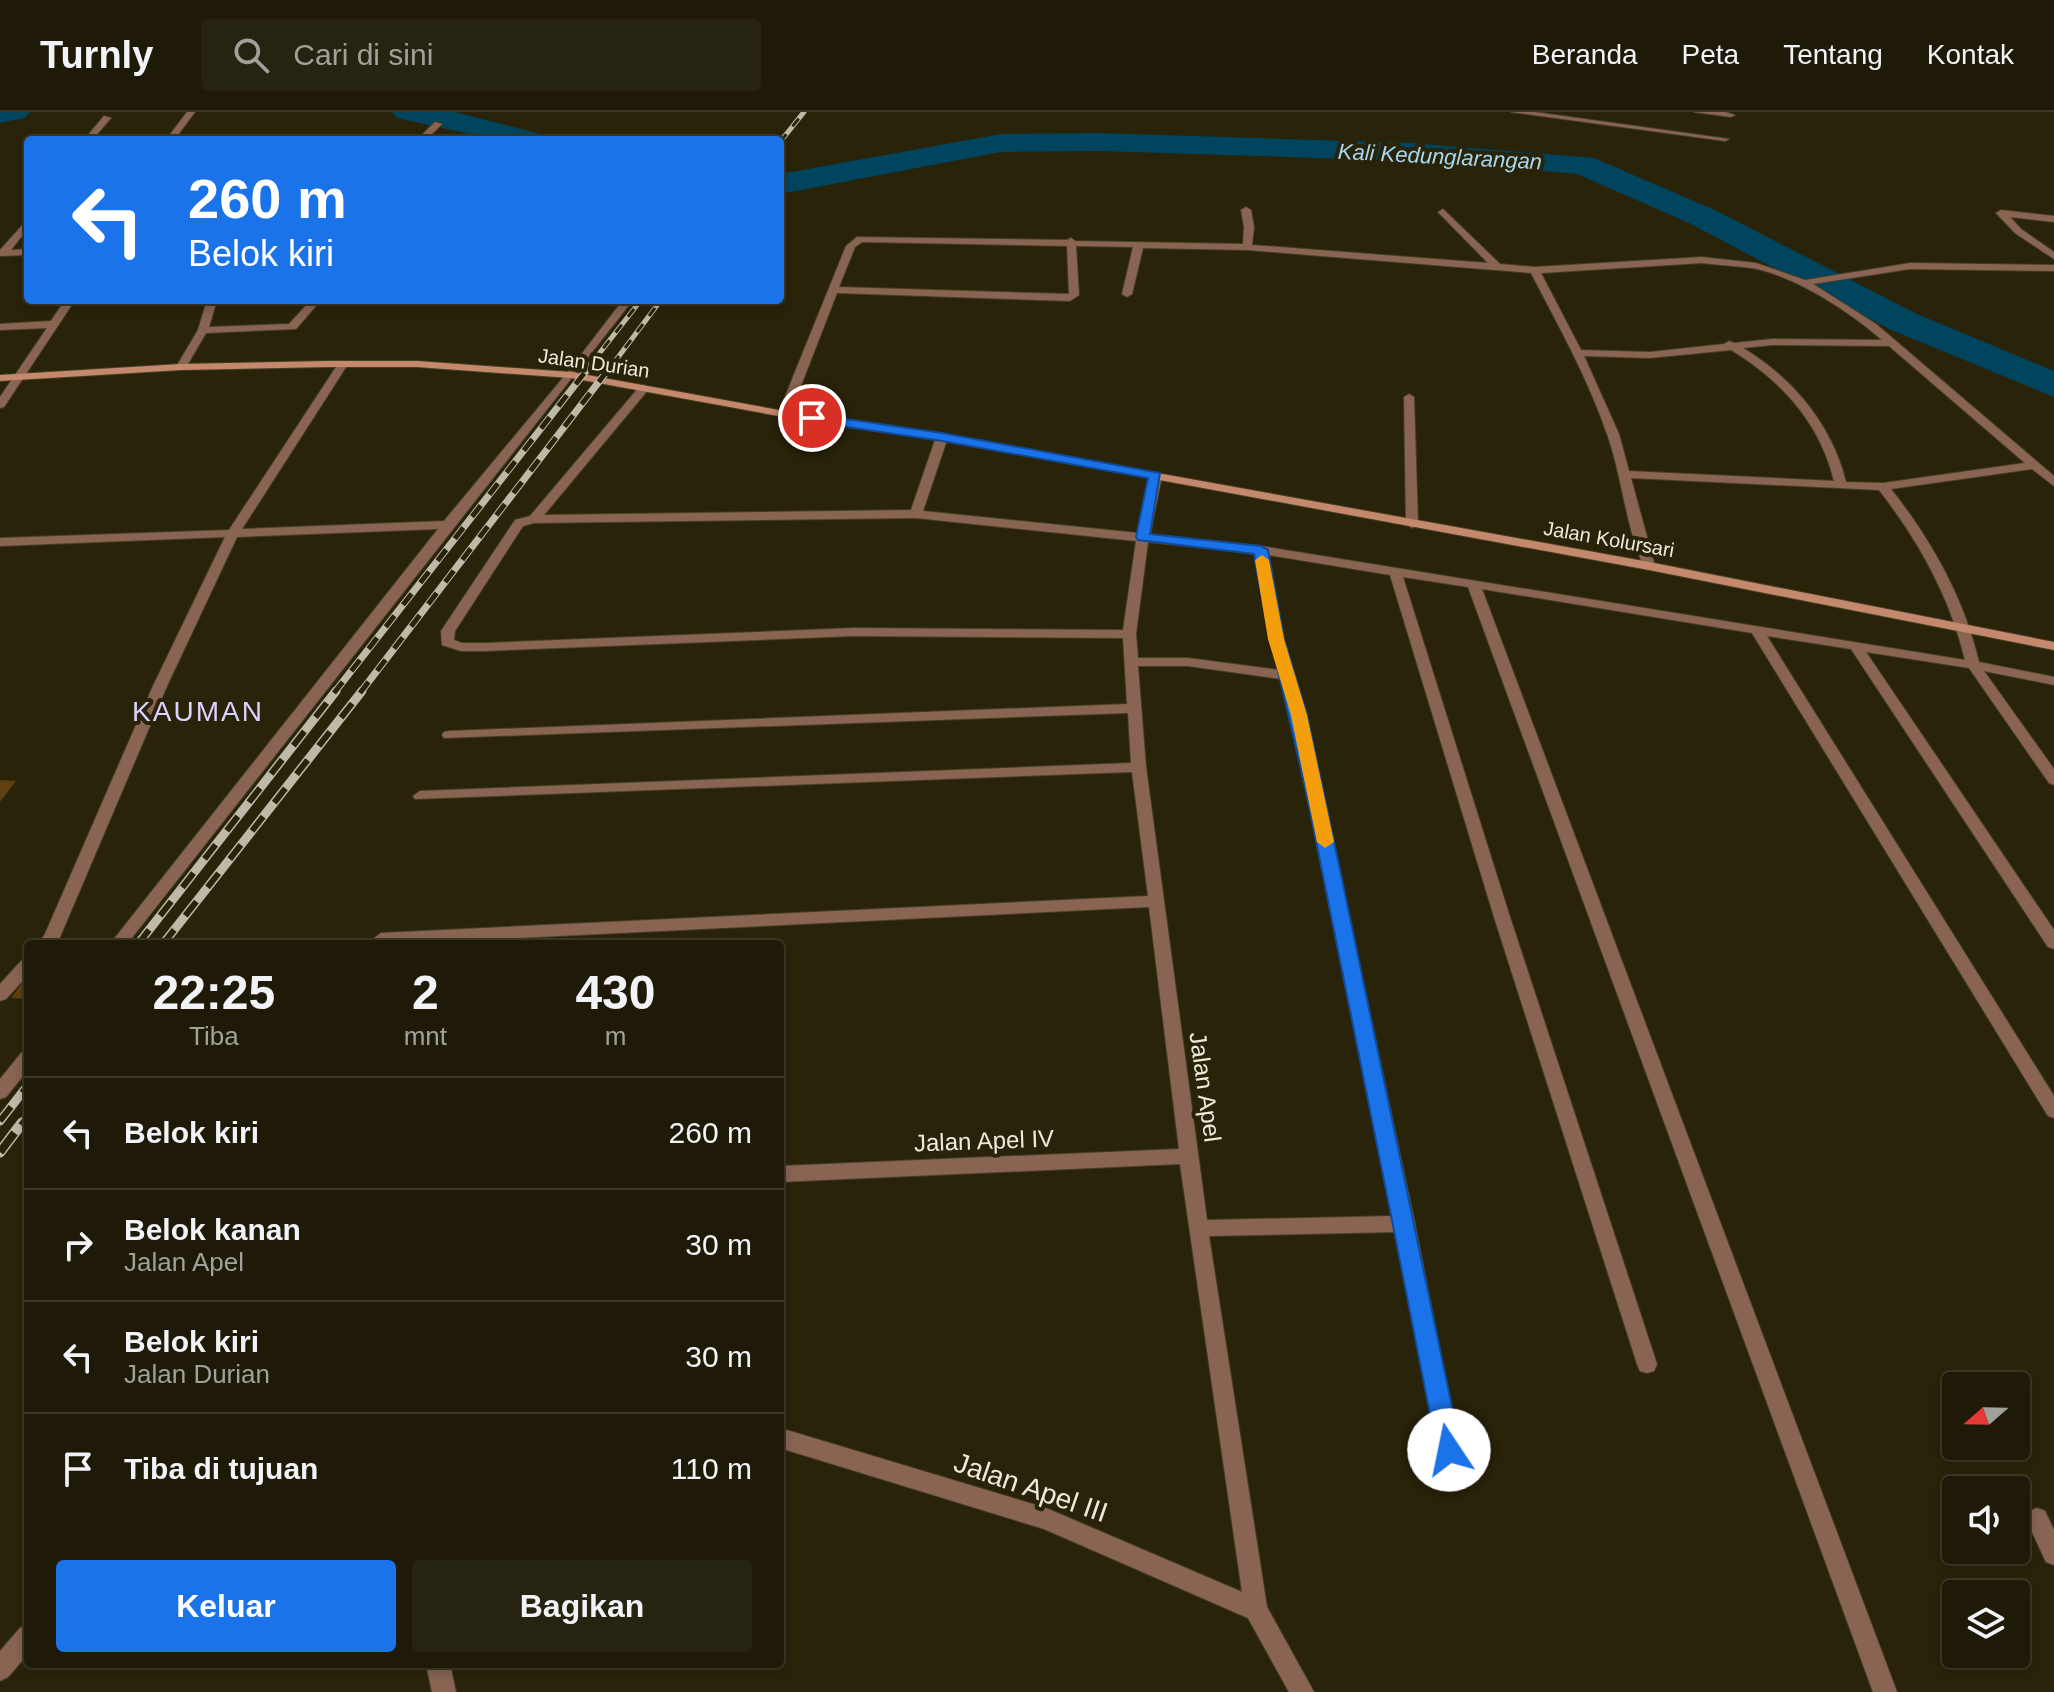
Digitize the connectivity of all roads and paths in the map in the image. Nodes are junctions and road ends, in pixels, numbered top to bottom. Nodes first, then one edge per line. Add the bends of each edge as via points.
1 (191, 112) edge
2 (1515, 112) edge
3 (1698, 112) edge
4 (1731, 115) dead end
5 (107, 118) dead end
6 (438, 124) dead end
7 (91, 136) edge
8 (173, 136) edge
9 (425, 136) edge
10 (1725, 139) dead end
11 (1246, 210) dead end
12 (1443, 212) dead end
13 (2054, 219) edge
14 (24, 227) edge
15 (1071, 241) junction
16 (1139, 244) junction
17 (1247, 247) junction
18 (24, 252) edge
19 (2, 253) edge
20 (2054, 256) edge
21 (1497, 267) junction
22 (2054, 268) edge
23 (1535, 270) junction
24 (1807, 282) junction
25 (835, 290) junction
26 (1127, 294) dead end
27 (68, 304) edge
28 (211, 304) edge
29 (312, 304) edge
30 (625, 304) edge
31 (55, 324) junction
32 (0, 327) edge
33 (203, 330) junction
34 (1893, 343) junction
35 (1729, 344) junction
36 (1577, 353) junction
37 (343, 364) junction
38 (181, 367) junction
39 (571, 375) junction
40 (22, 377) junction
41 (0, 378) edge
42 (644, 388) junction
43 (1409, 397) dead end
44 (0, 405) edge
45 (784, 414) junction
46 (939, 445) junction
47 (2034, 465) junction
48 (1622, 474) junction
49 (1156, 476) junction
50 (2054, 482) edge
51 (1841, 485) junction
52 (1883, 487) junction
53 (916, 514) junction
54 (534, 519) junction
55 (1412, 524) junction
56 (448, 525) junction
57 (1145, 526) junction
58 (232, 535) junction
59 (0, 542) edge
60 (1261, 550) junction
61 (1649, 566) junction
62 (1396, 574) junction
63 (1474, 586) junction
64 (1756, 629) junction
65 (1966, 632) junction
66 (1129, 634) junction
67 (2054, 646) edge
68 (1856, 647) junction
69 (1972, 660) junction
70 (1131, 662) junction
71 (1285, 675) junction
72 (2054, 681) edge
73 (1134, 708) junction
74 (449, 735) dead end
75 (1139, 767) junction
76 (2054, 780) edge
77 (420, 796) dead end
78 (1155, 901) junction
79 (381, 939) dead end
80 (49, 940) edge
81 (121, 940) edge
82 (2054, 943) edge
83 (24, 968) edge
84 (0, 995) edge
85 (24, 1062) edge
86 (0, 1092) edge
87 (2054, 1111) edge
88 (1190, 1156) junction
89 (784, 1174) edge
90 (1405, 1224) junction
91 (1198, 1228) junction
92 (1647, 1364) dead end
93 (784, 1439) edge
94 (1454, 1478) dead end
95 (2037, 1519) dead end
96 (2054, 1554) edge
97 (1256, 1610) junction
98 (24, 1641) edge
99 (439, 1668) edge
100 (0, 1669) edge
101 (444, 1692) edge
102 (1302, 1692) edge
103 (1885, 1692) edge

1 - 8 street
2 - 10 street
3 - 4 street
5 - 7 street
6 - 9 street
11 - 17 street
12 - 21 street
13 - 20 street via 2001,213
14 - 19 street
15 - 16 street
15 - 25 street via 860,239 851,246
15 - 25 street via 1070,298
16 - 17 street
16 - 26 street
17 - 21 street
18 - 19 street
21 - 23 street
22 - 24 street via 1910,266
23 - 24 street via 1732,261
23 - 36 street
24 - 34 street
25 - 45 street
27 - 31 street
28 - 33 street
29 - 33 street via 292,327
30 - 39 street
31 - 32 street
31 - 40 street
33 - 38 street
34 - 35 street
34 - 47 street
35 - 36 street via 1650,355
35 - 51 street via 1767,370 1814,420
36 - 48 street via 1613,434
37 - 38 street, Jalan Durian
37 - 39 street, Jalan Durian
37 - 58 street
38 - 40 street, Jalan Durian
39 - 42 street, Jalan Durian
39 - 56 street
40 - 41 street, Jalan Durian
40 - 44 street
42 - 45 street, Jalan Durian
42 - 54 street
43 - 55 street
45 - 46 street, Jalan Durian
46 - 49 street, Jalan Durian
46 - 53 street
47 - 50 street
47 - 52 street
48 - 51 street
48 - 61 street
49 - 55 street, Jalan Kolursari
49 - 57 street, Jalan Apel
51 - 52 street
52 - 65 street via 1909,520
53 - 54 street
53 - 57 street
54 - 66 street via 511,532 448,631 447,642 474,647 854,632
55 - 61 street, Jalan Kolursari
56 - 58 street
56 - 81 street
57 - 60 street
57 - 66 street, Jalan Apel
58 - 59 street
58 - 80 street
60 - 62 street
60 - 71 street
61 - 65 street, Jalan Kolursari
62 - 63 street
62 - 92 street
63 - 64 street
63 - 103 street
64 - 68 street
64 - 87 street
65 - 67 street, Jalan Kolursari
65 - 69 street
66 - 70 street, Jalan Apel
68 - 69 street
68 - 82 street
69 - 72 street
69 - 76 street
70 - 71 street via 1188,662
70 - 73 street, Jalan Apel
71 - 90 street via 1299,715
73 - 74 street
73 - 75 street, Jalan Apel
75 - 77 street
75 - 78 street, Jalan Apel
78 - 79 street
78 - 88 street, Jalan Apel
83 - 84 street
85 - 86 street
88 - 89 street, Jalan Apel IV
88 - 91 street, Jalan Apel
90 - 91 street
90 - 94 street
91 - 97 street, Jalan Apel
93 - 97 street, Jalan Apel III via 1046,1519
95 - 96 street
97 - 102 street, Jalan Apel
98 - 100 street
99 - 101 street

